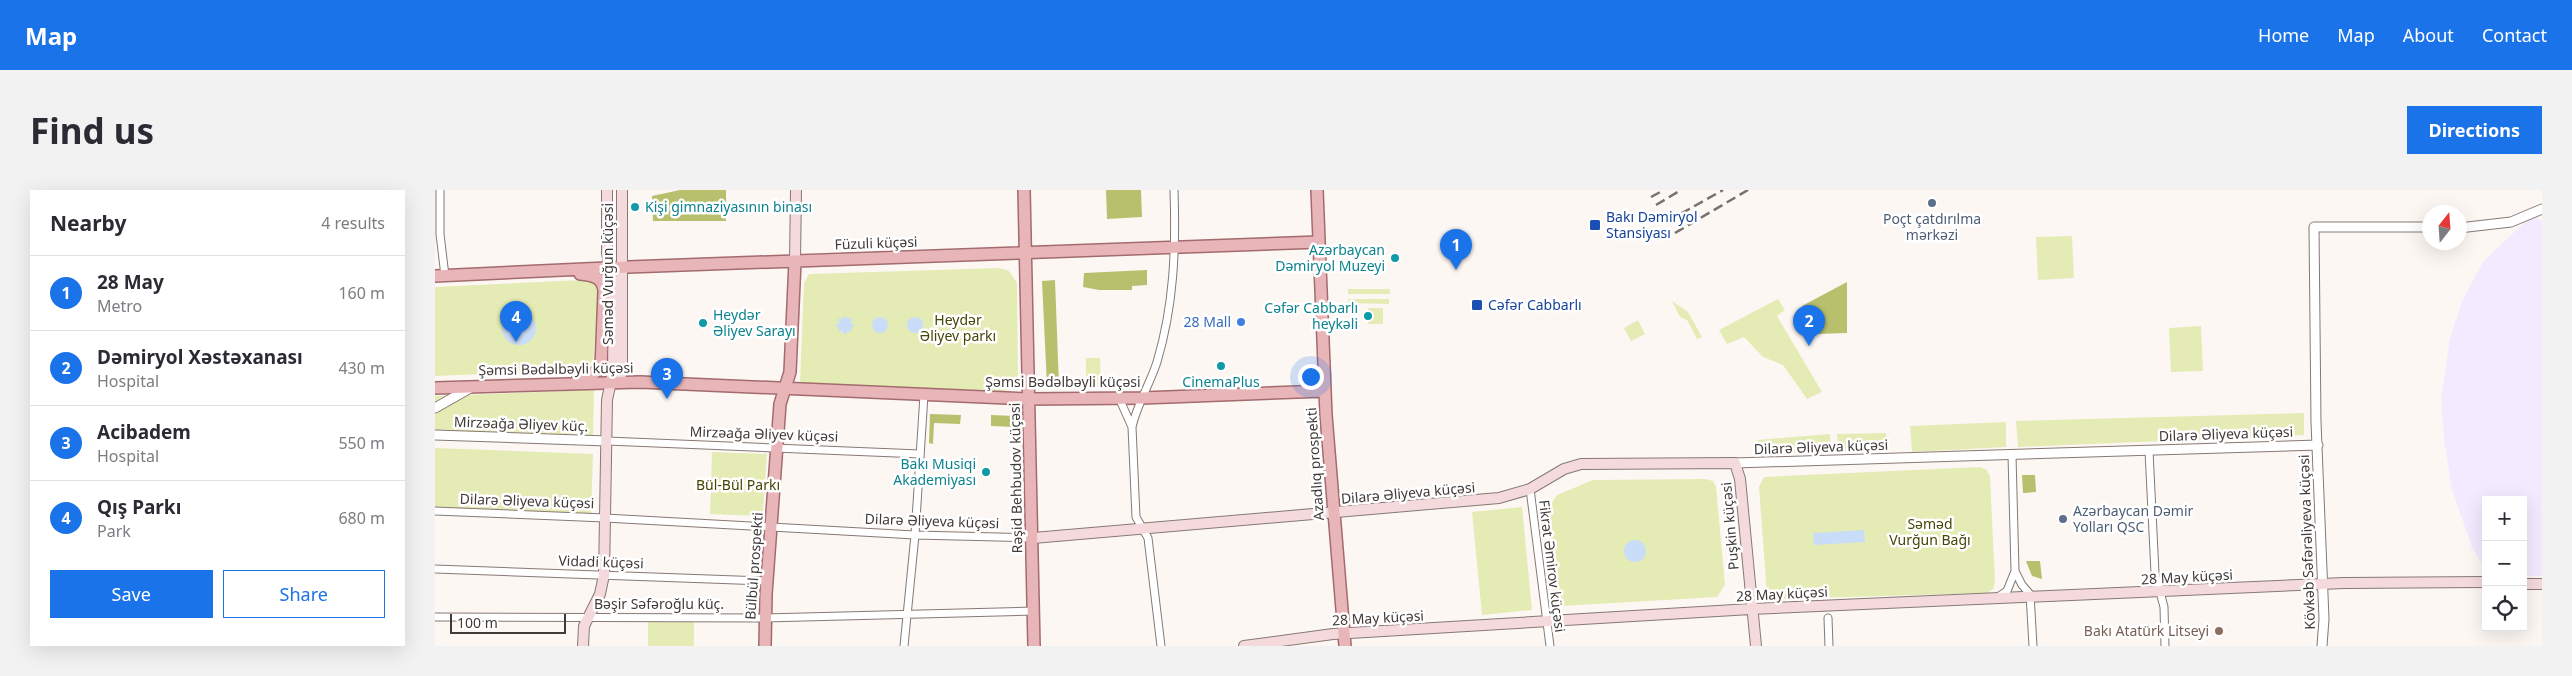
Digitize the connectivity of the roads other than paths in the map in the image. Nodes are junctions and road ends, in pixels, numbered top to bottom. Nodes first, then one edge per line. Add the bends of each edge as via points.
1 (440, 190) edge
2 (607, 190) edge
3 (622, 190) edge
4 (796, 190) edge
5 (1024, 190) edge
6 (1174, 190) edge
7 (1317, 190) edge
8 (2542, 209) edge
9 (2422, 227) edge
10 (2467, 227) edge
11 (1319, 242) junction
12 (1175, 247) junction
13 (1025, 253) junction
14 (795, 261) junction
15 (616, 267) junction
16 (534, 271) junction
17 (440, 276) edge
18 (611, 382) junction
19 (526, 384) junction
20 (475, 386) junction
21 (435, 388) edge
22 (1325, 390) junction
23 (783, 394) junction
24 (924, 395) junction
25 (1119, 398) junction
26 (1142, 398) junction
27 (1029, 399) junction
28 (435, 408) edge
29 (1132, 427) junction
30 (435, 435) edge
31 (607, 441) junction
32 (2318, 446) junction
33 (778, 447) junction
34 (2149, 451) junction
35 (920, 454) junction
36 (2012, 455) junction
37 (1735, 463) junction
38 (1529, 490) junction
39 (435, 511) edge
40 (1333, 514) junction
41 (605, 518) junction
42 (771, 527) junction
43 (1143, 529) junction
44 (915, 535) junction
45 (1033, 538) junction
46 (435, 568) edge
47 (2015, 571) junction
48 (604, 575) junction
49 (767, 581) junction
50 (2482, 582) edge
51 (2527, 584) edge
52 (2542, 584) edge
53 (2323, 585) junction
54 (2159, 592) junction
55 (2030, 596) junction
56 (1995, 599) junction
57 (1751, 609) junction
58 (1033, 611) junction
59 (905, 614) junction
60 (588, 616) junction
61 (435, 617) edge
62 (765, 618) junction
63 (1828, 618) dead end
64 (1546, 622) junction
65 (1344, 634) junction
66 (583, 646) edge
67 (765, 646) edge
68 (904, 646) edge
69 (1034, 646) edge
70 (1161, 646) edge
71 (1244, 646) edge
72 (1345, 646) edge
73 (1550, 646) edge
74 (1755, 646) edge
75 (1829, 646) edge
76 (2033, 646) edge
77 (2165, 646) edge
78 (2322, 646) edge

1 - 17 street
2 - 15 main road, Səməd Vurğun küçəsi via 607,249
3 - 15 main road, Səməd Vurğun küçəsi
4 - 14 main road
5 - 13 main road, Rəşid Behbudov küçəsi
6 - 12 street
7 - 11 main road, Azadlıq prospekti
8 - 10 street via 2511,222
9 - 32 street, Kövkəb Səfərəliyeva küçəsi via 2314,227
11 - 12 main road, Füzuli küçəsi
11 - 22 main road, Azadlıq prospekti
12 - 13 main road, Füzuli küçəsi
12 - 26 street via 1169,310 1156,365
13 - 14 main road, Füzuli küçəsi
13 - 27 main road, Rəşid Behbudov küçəsi
14 - 15 main road, Füzuli küçəsi
14 - 23 main road, Bülbül prospekti via 790,372
15 - 16 main road, Füzuli küçəsi
15 - 18 main road, Səməd Vurğun küçəsi via 622,372 619,379
16 - 17 main road, Füzuli küçəsi
16 - 19 main road via 586,274 602,282 605,291 602,359 601,367 592,374
18 - 19 main road, Şəmsi Bədəlbəyli küçəsi
18 - 23 main road, Şəmsi Bədəlbəyli küçəsi via 769,388
18 - 31 main road, Səməd Vurğun küçəsi via 607,400
19 - 20 main road, Şəmsi Bədəlbəyli küçəsi
20 - 21 main road, Şəmsi Bədəlbəyli küçəsi
20 - 28 street
22 - 26 main road, Şəmsi Bədəlbəyli küçəsi
22 - 40 main road, Azadlıq prospekti
23 - 24 main road, Şəmsi Bədəlbəyli küçəsi via 801,389
23 - 33 main road, Bülbül prospekti
24 - 27 main road, Şəmsi Bədəlbəyli küçəsi
24 - 35 street
25 - 26 main road, Şəmsi Bədəlbəyli küçəsi
25 - 27 main road, Şəmsi Bədəlbəyli küçəsi
25 - 29 street
26 - 29 street
27 - 45 main road, Rəşid Behbudov küçəsi
29 - 43 street via 1136,516
30 - 31 street, Mirzəağa Əliyev küç.
31 - 33 street, Mirzəağa Əliyev küçəsi
31 - 41 main road, Səməd Vurğun küçəsi
32 - 34 street, Dilarə Əliyeva küçəsi
32 - 53 street, Kövkəb Səfərəliyeva küçəsi
33 - 35 street, Mirzəağa Əliyev küçəsi
33 - 42 main road, Bülbül prospekti
34 - 36 street, Dilarə Əliyeva küçəsi
34 - 54 street via 2155,573
35 - 44 street
36 - 37 street, Dilarə Əliyeva küçəsi
36 - 47 street
37 - 38 main road, Dilarə Əliyeva küçəsi via 1581,464 1564,469
37 - 57 main road, Puşkin küçəsi via 1740,479
38 - 40 main road, Dilarə Əliyeva küçəsi via 1499,498
38 - 64 street, Fikrət Əmirov küçəsi
39 - 41 street, Dilarə Əliyeva küçəsi
40 - 43 main road, Dilarə Əliyeva küçəsi
40 - 65 main road, Azadlıq prospekti
41 - 42 street, Dilarə Əliyeva küçəsi
41 - 48 main road, Səməd Vurğun küçəsi
42 - 44 street, Dilarə Əliyeva küçəsi
42 - 49 main road, Bülbül prospekti
43 - 45 main road, Dilarə Əliyeva küçəsi
43 - 70 street via 1148,538
44 - 45 street, Dilarə Əliyeva küçəsi
44 - 59 street
45 - 58 main road, Rəşid Behbudov küçəsi
46 - 48 street, Vidadi küçəsi
47 - 55 street
47 - 56 street via 2007,590
48 - 49 street, Vidadi küçəsi
48 - 60 main road, Səməd Vurğun küçəsi via 600,594
49 - 62 main road, Bülbül prospekti
50 - 53 main road, 28 May küçəsi
51 - 52 main road
53 - 54 main road, 28 May küçəsi
53 - 78 street, Kövkəb Səfərəliyeva küçəsi
54 - 55 main road, 28 May küçəsi
54 - 77 street via 2164,607
55 - 56 main road, 28 May küçəsi
55 - 76 street
56 - 57 main road, 28 May küçəsi
57 - 64 main road, 28 May küçəsi
57 - 74 main road, Puşkin küçəsi
58 - 59 street, Bəşir Səfəroğlu küç.
58 - 69 main road, Rəşid Behbudov küçəsi
59 - 62 street, Bəşir Səfəroğlu küç.
59 - 68 street
60 - 61 street, Bəşir Səfəroğlu küç.
60 - 62 street, Bəşir Səfəroğlu küç.
60 - 66 main road, Səməd Vurğun küçəsi
62 - 67 main road, Bülbül prospekti
63 - 75 street
64 - 65 main road, 28 May küçəsi
64 - 73 street, Fikrət Əmirov küçəsi
65 - 71 main road, 28 May küçəsi
65 - 72 main road, Azadlıq prospekti

